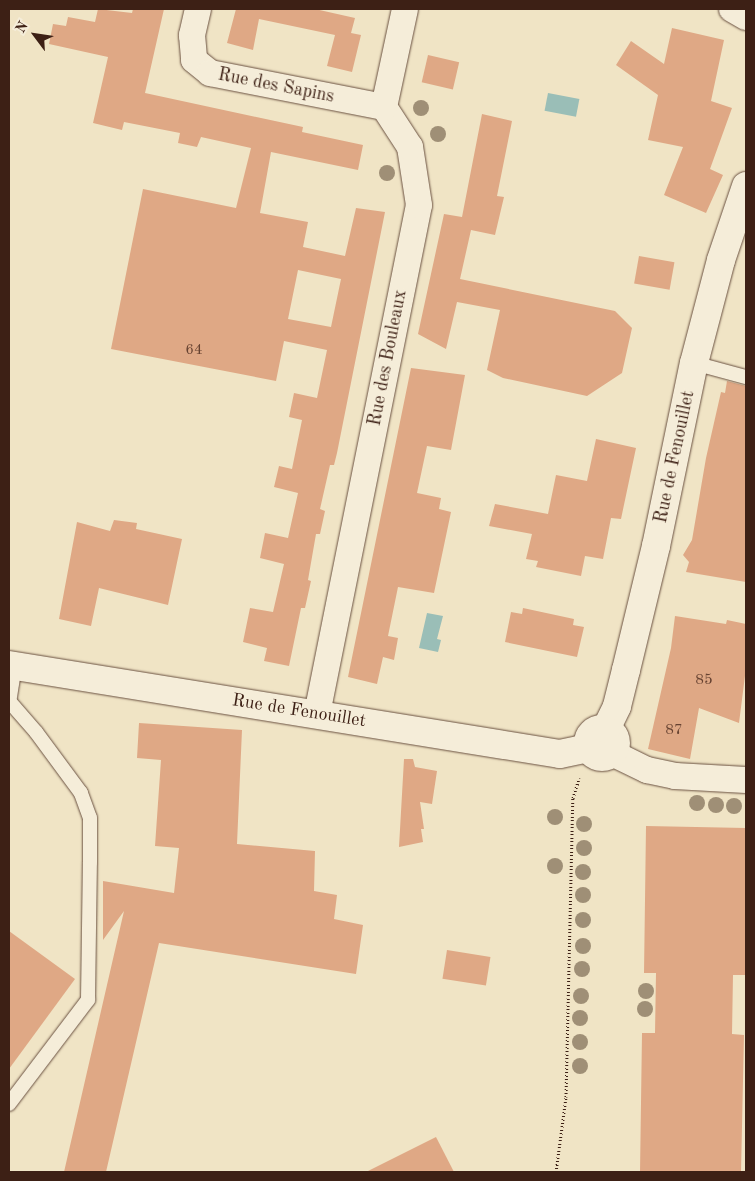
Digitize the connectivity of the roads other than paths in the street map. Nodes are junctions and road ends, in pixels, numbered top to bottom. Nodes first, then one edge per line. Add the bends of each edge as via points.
1 (198, 9) edge
2 (404, 9) edge
3 (732, 9) edge
4 (746, 17) edge
5 (384, 107) junction
6 (746, 186) edge
7 (694, 363) junction
8 (746, 377) edge
9 (12, 666) edge
10 (9, 703) edge
11 (317, 714) junction
12 (602, 744) junction
13 (746, 780) edge
14 (9, 1104) edge

1 - 5 street, Rue des Sapins via 192,35 194,60 210,73
2 - 5 street
3 - 4 street
5 - 11 street, Rue des Bouleaux via 410,147 419,205
6 - 7 street, Rue de Fenouillet via 721,260
7 - 8 lane
7 - 12 street, Rue de Fenouillet via 656,546 617,706
9 - 10 lane
9 - 11 street, Rue de Fenouillet
10 - 14 lane via 36,732 81,793 90,818 90,862 88,1000
11 - 12 street, Rue de Fenouillet via 560,754
12 - 13 street via 647,770 675,776

